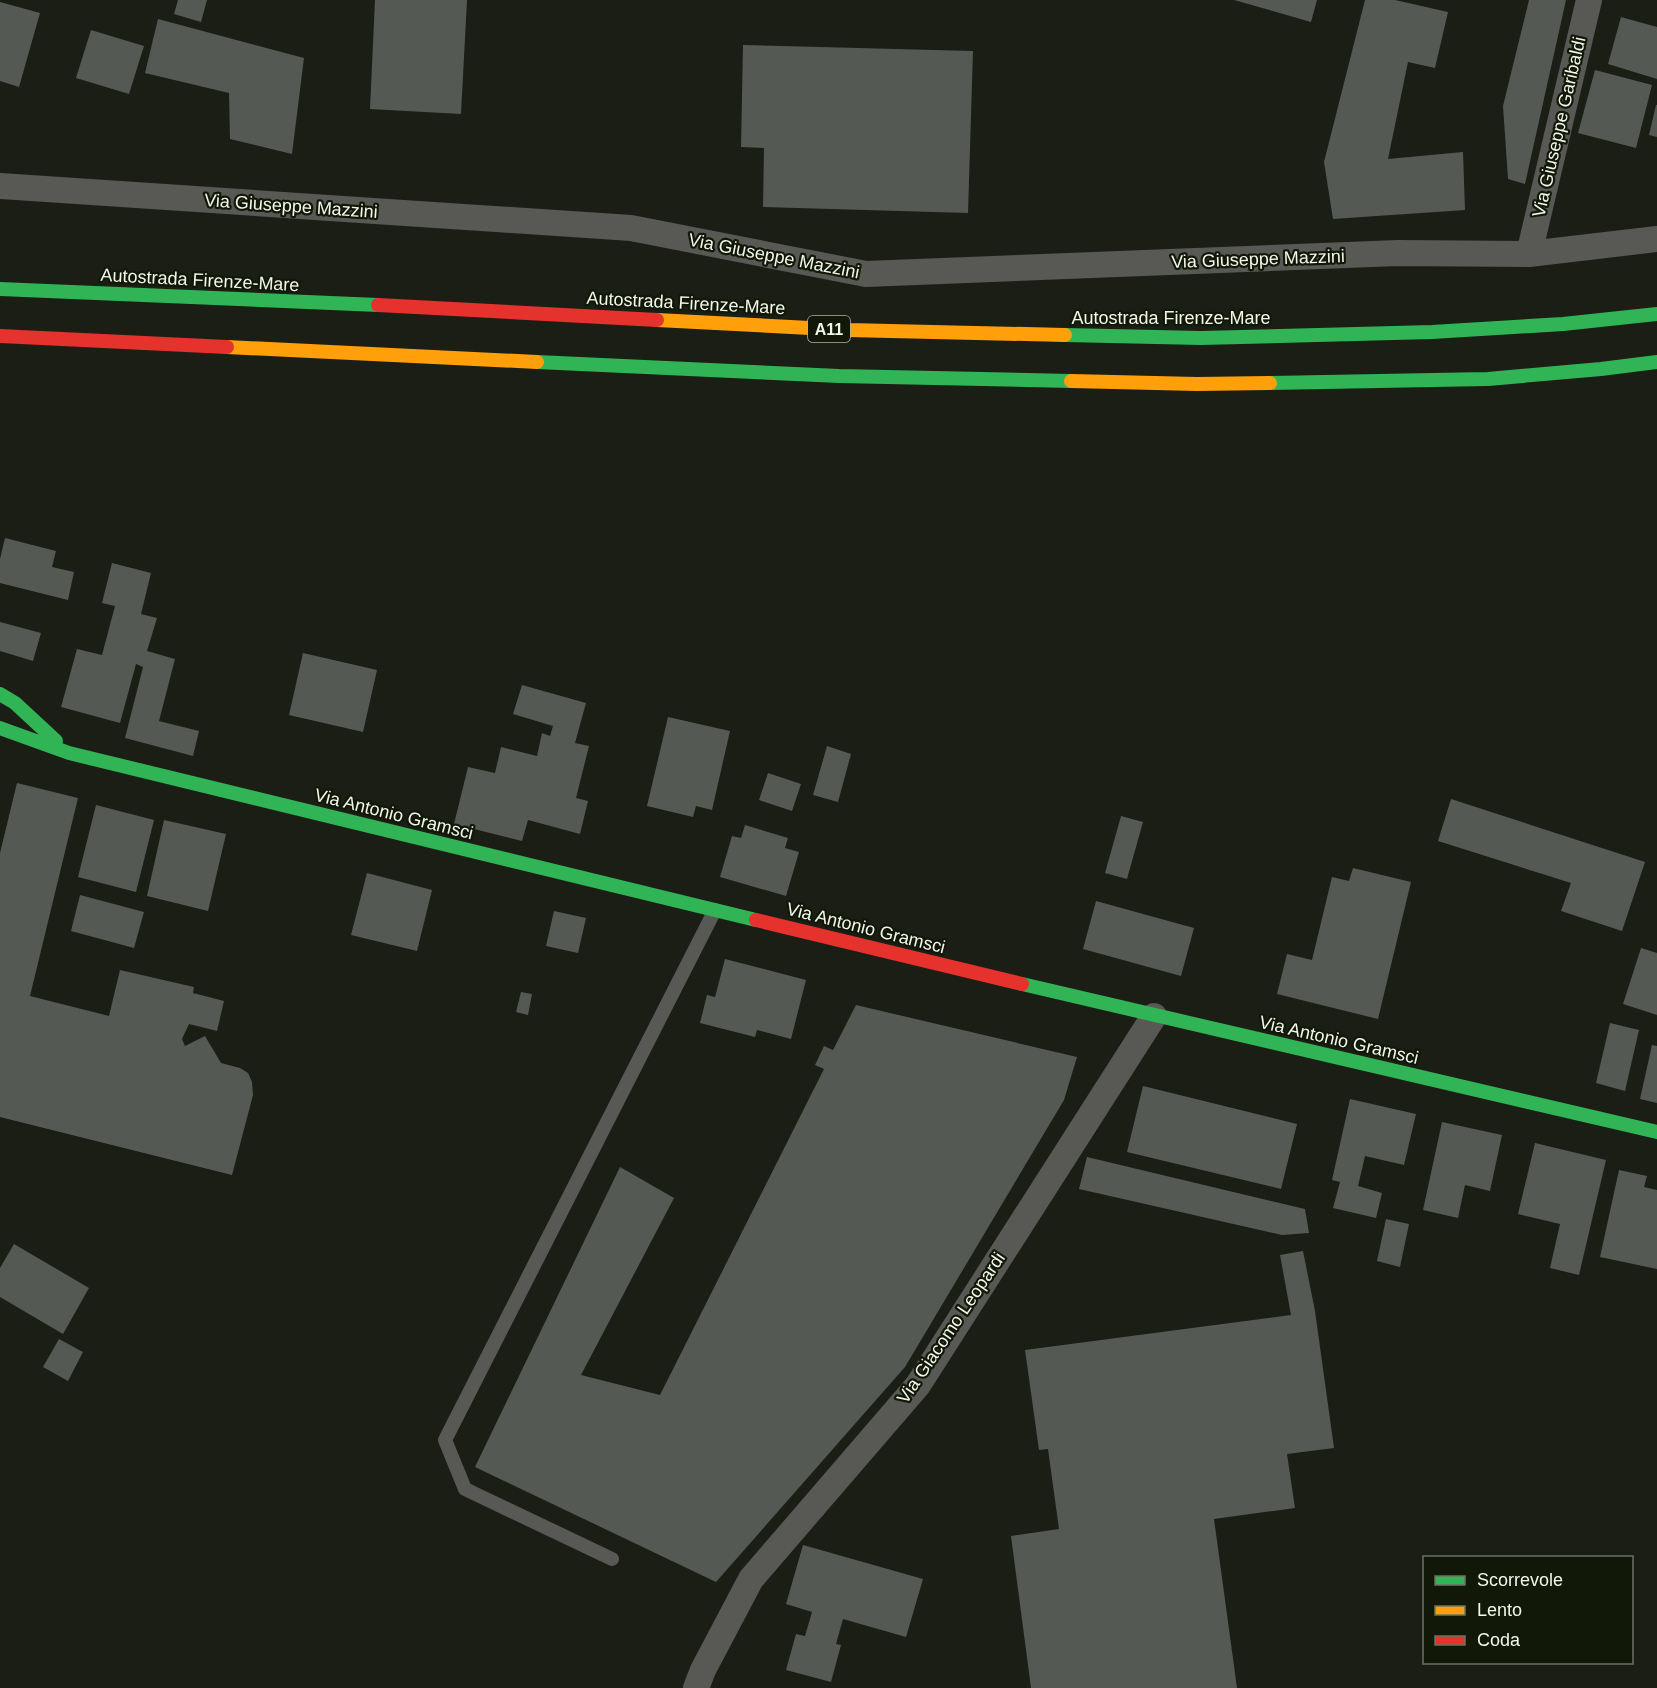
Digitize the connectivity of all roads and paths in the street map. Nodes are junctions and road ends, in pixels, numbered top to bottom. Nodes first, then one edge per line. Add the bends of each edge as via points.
1 (1589, 0) edge
2 (0, 186) edge
3 (1657, 239) edge
4 (1529, 254) junction
5 (0, 289) edge
6 (1657, 314) edge
7 (0, 336) edge
8 (1657, 362) edge
9 (0, 694) edge
10 (0, 728) edge
11 (69, 753) junction
12 (715, 910) junction
13 (1154, 1016) junction
14 (1657, 1132) edge
15 (612, 1559) dead end
16 (696, 1688) edge

1 - 4 street, Via Giuseppe Garibaldi
2 - 4 street, Via Giuseppe Mazzini via 631,228 866,274 1398,253
3 - 4 street, Via Giuseppe Mazzini
5 - 6 main road, Autostrada Firenze-Mare / A11 via 848,330 1201,338 1432,332
7 - 8 main road via 839,376 1185,384 1488,379
9 - 11 main road
10 - 11 main road, Via Antonio Gramsci
11 - 12 main road, Via Antonio Gramsci
12 - 13 main road, Via Antonio Gramsci
12 - 15 lane via 444,1440 465,1489
13 - 14 main road, Via Antonio Gramsci
13 - 16 street, Via Giacomo Leopardi via 918,1384 751,1579

